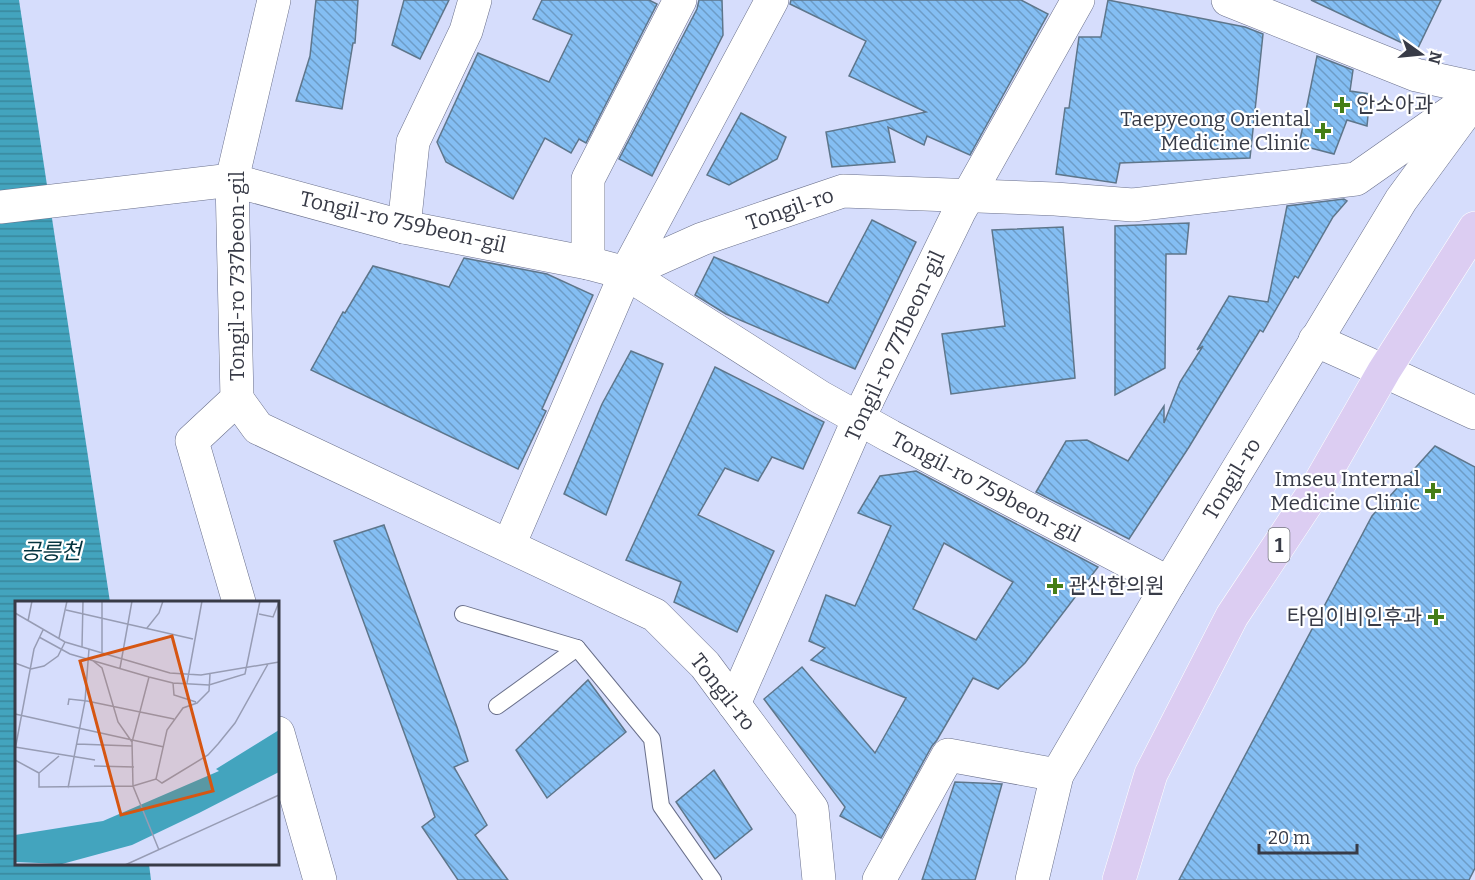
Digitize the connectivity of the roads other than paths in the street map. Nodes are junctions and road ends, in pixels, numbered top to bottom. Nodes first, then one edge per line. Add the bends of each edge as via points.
1 (274, 0) edge
2 (475, 0) edge
3 (680, 0) edge
4 (772, 0) edge
5 (1078, 0) edge
6 (1228, 0) edge
7 (1475, 88) edge
8 (1475, 97) edge
9 (226, 180) junction
10 (968, 196) junction
11 (0, 207) edge
12 (404, 227) junction
13 (1475, 228) edge
14 (588, 263) junction
15 (626, 273) junction
16 (1315, 340) junction
17 (1384, 371) junction
18 (237, 399) junction
19 (1475, 413) edge
20 (859, 419) junction
21 (509, 546) junction
22 (1169, 583) junction
23 (238, 601) edge
24 (462, 614) dead end
25 (577, 648) junction
26 (734, 704) junction
27 (496, 706) dead end
28 (279, 736) edge
29 (1057, 775) junction
30 (320, 880) edge
31 (713, 880) edge
32 (819, 880) edge
33 (879, 880) edge
34 (1032, 880) edge
35 (1119, 880) edge

1 - 9 street, Tongil-ro 737beon-gil
2 - 12 street via 466,31 413,142
3 - 14 street via 588,179
4 - 15 street
5 - 10 street, Tongil-ro 771beon-gil
6 - 7 street via 1416,75
8 - 10 street, Tongil-ro via 1356,179 1133,205
8 - 16 street, Tongil-ro via 1401,200
9 - 11 street
9 - 12 street, Tongil-ro 759beon-gil
9 - 18 street, Tongil-ro 737beon-gil
10 - 15 street, Tongil-ro via 843,191 702,239
10 - 20 street, Tongil-ro 771beon-gil
12 - 14 street, Tongil-ro 759beon-gil
13 - 17 main road, 1
14 - 15 street, Tongil-ro 759beon-gil
15 - 20 street, Tongil-ro 759beon-gil
15 - 21 street
16 - 17 street
16 - 22 street, Tongil-ro
17 - 19 street
17 - 35 main road, 1 via 1318,486 1232,616 1151,774
18 - 21 street, Tongil-ro via 258,428
18 - 23 street, Tongil-ro 737beon-gil via 192,441
20 - 22 street, Tongil-ro 759beon-gil
20 - 26 street, Tongil-ro 771beon-gil
21 - 26 street, Tongil-ro via 655,615 705,665
22 - 29 street, Tongil-ro
24 - 25 lane
25 - 27 lane
25 - 31 lane via 652,739 661,806
26 - 32 street, Tongil-ro via 812,808
28 - 30 street
29 - 33 street via 948,755
29 - 34 street, Tongil-ro

